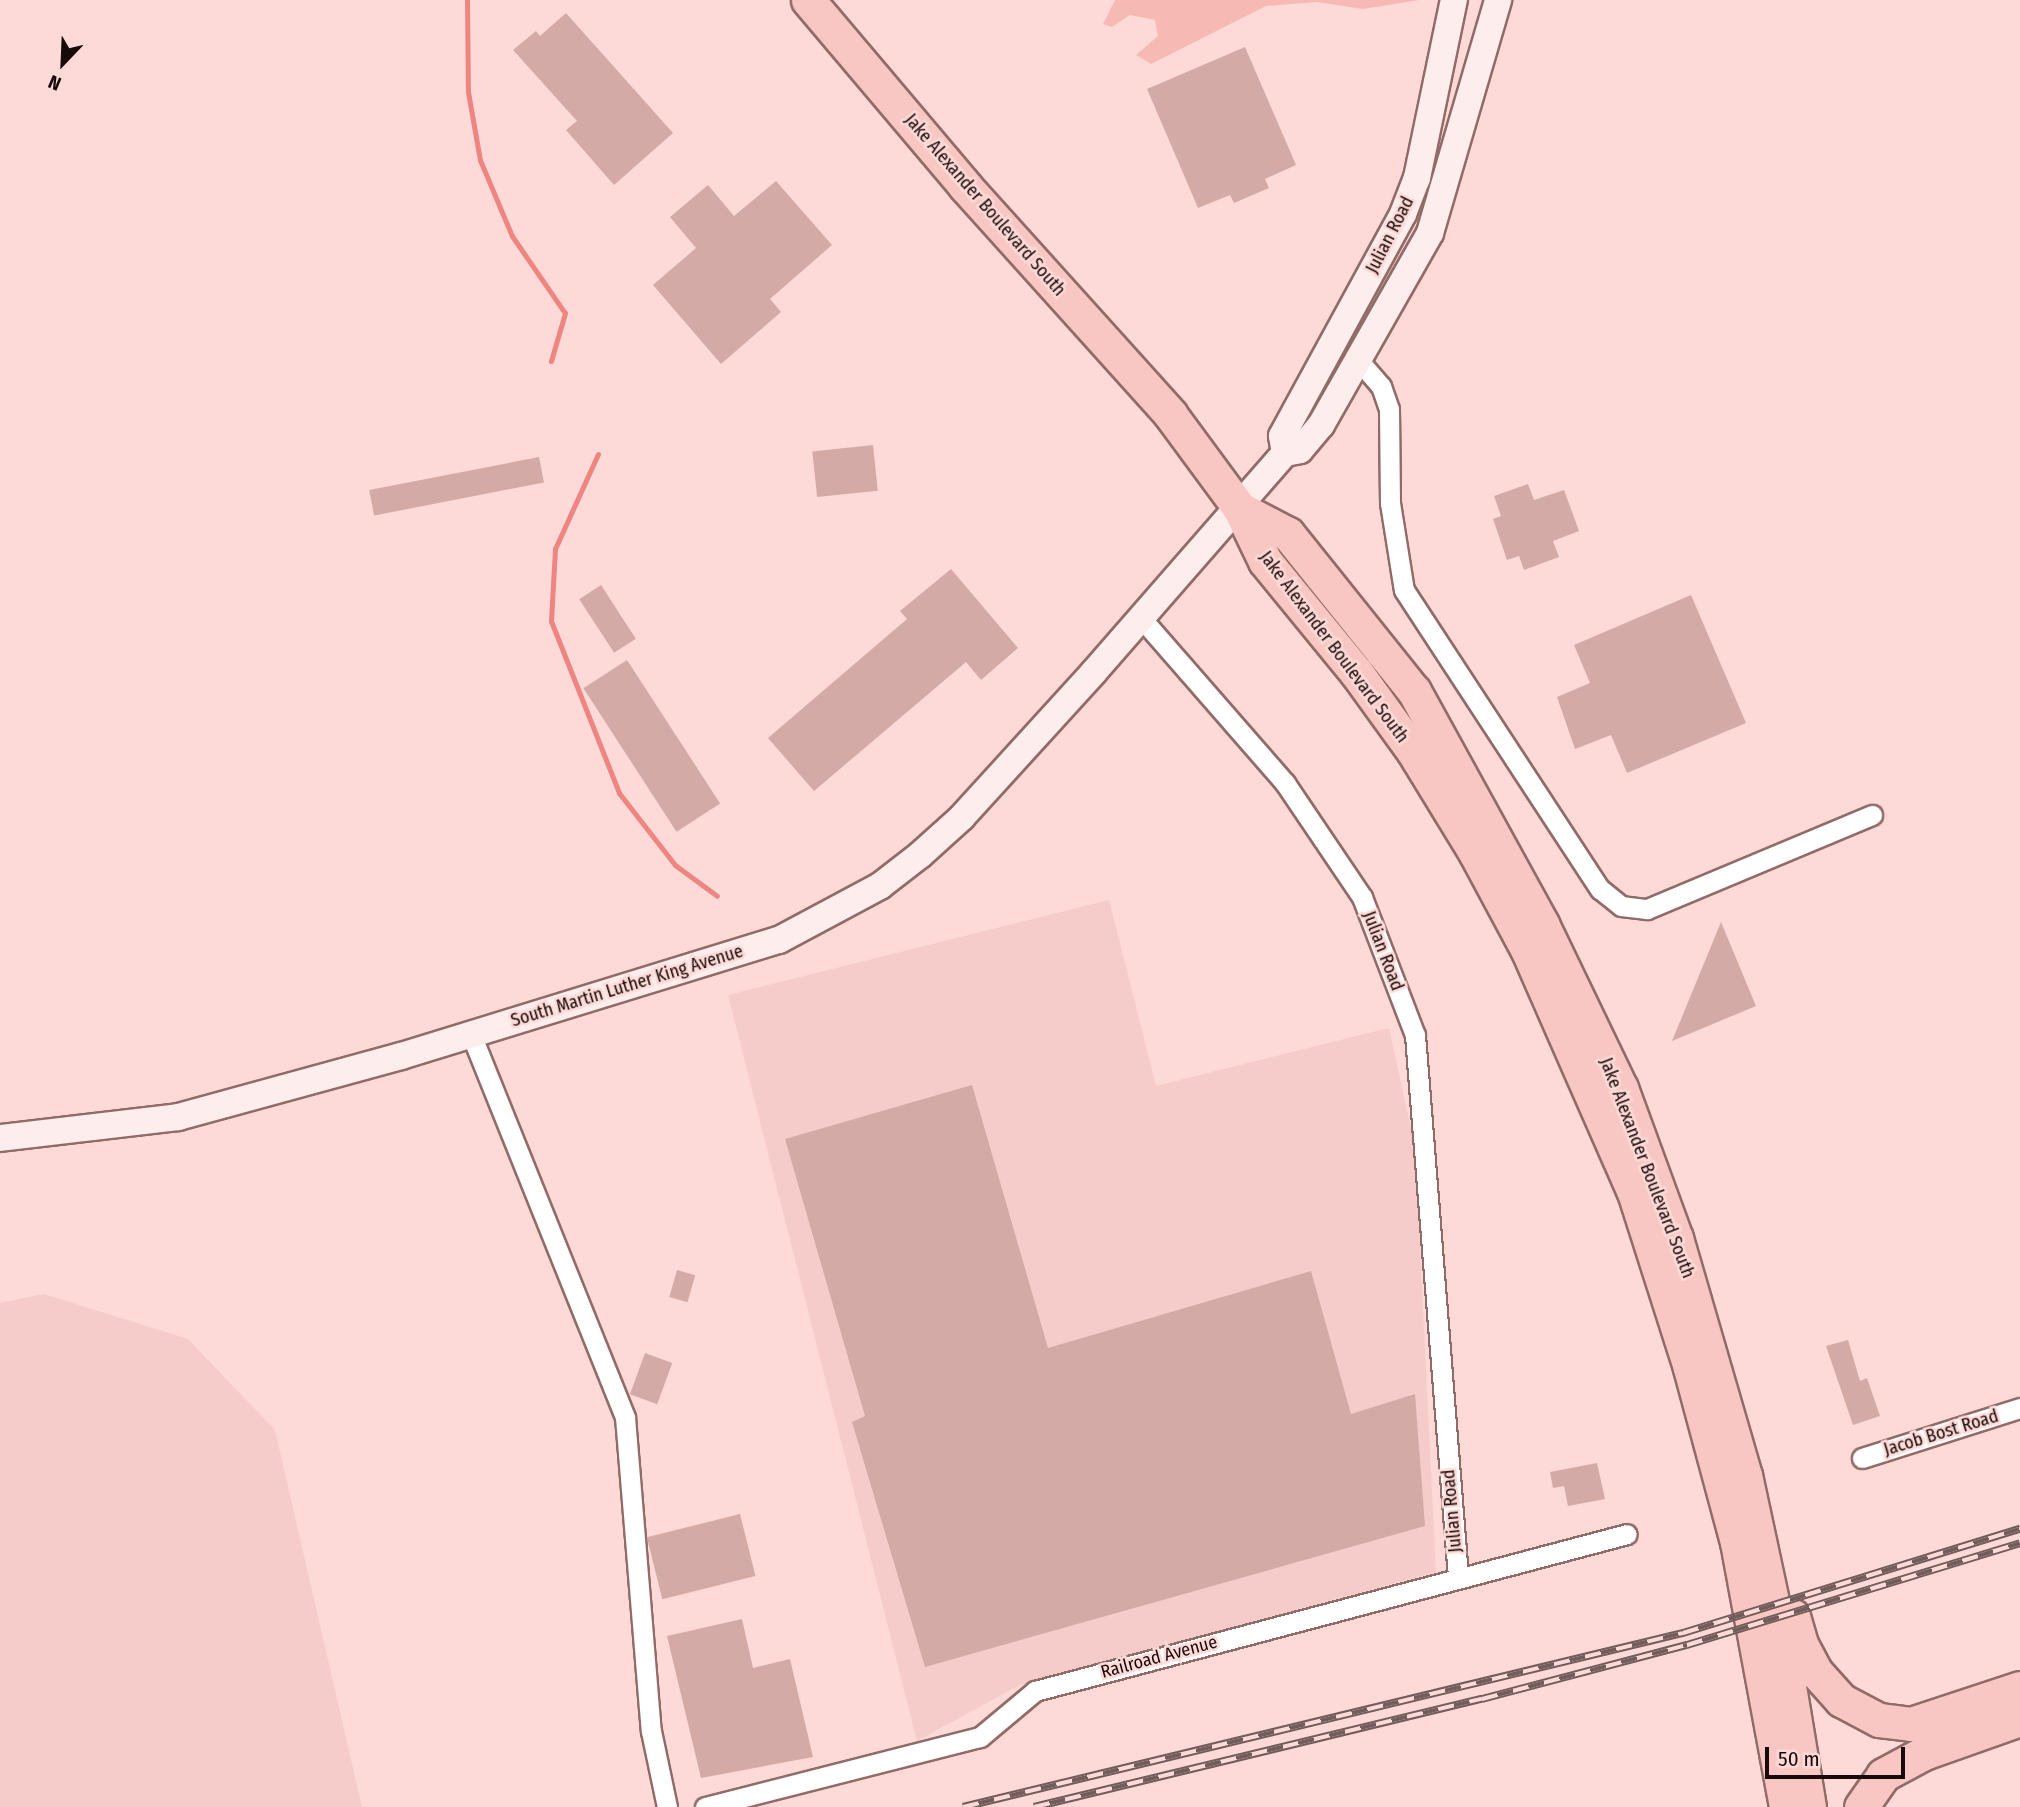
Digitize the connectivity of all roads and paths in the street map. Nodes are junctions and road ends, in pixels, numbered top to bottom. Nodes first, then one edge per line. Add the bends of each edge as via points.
1 (808, 0) edge
2 (1454, 0) edge
3 (1498, 0) edge
4 (1360, 362) junction
5 (1285, 453) junction
6 (1240, 509) junction
7 (1142, 619) junction
8 (1872, 815) dead end
9 (471, 1034) junction
10 (0, 1139) edge
11 (1709, 1342) junction
12 (2020, 1408) edge
13 (1863, 1458) dead end
14 (1628, 1534) dead end
15 (1458, 1577) junction
16 (2020, 1688) edge
17 (2020, 1719) edge
18 (667, 1807) edge
19 (705, 1807) edge
20 (1786, 1807) edge
21 (1809, 1807) edge
22 (1861, 1807) edge

1 - 6 highway, Jake Alexander Boulevard South via 965,186 1170,414
2 - 5 street, Julian Road via 1417,178 1403,214 1282,436
3 - 4 street, Julian Road via 1430,233
4 - 5 street, Julian Road via 1321,425 1300,450
4 - 8 street via 1381,386 1389,409 1390,503 1404,590 1600,889 1621,906 1647,909
5 - 6 street, Julian Road
6 - 7 street, Julian Road
6 - 11 highway, Jake Alexander Boulevard South via 1289,534 1356,613 1427,714 1542,924 1620,1088
6 - 20 highway, Jake Alexander Boulevard South via 1265,561 1372,695 1476,854 1528,951 1588,1080 1634,1192 1694,1381 1737,1542
7 - 9 street, South Martin Luther King Avenue via 962,817 880,886 779,940
7 - 15 street, Julian Road via 1285,783 1362,897 1415,1035
9 - 10 street, South Martin Luther King Avenue via 178,1117
9 - 18 street via 625,1417 651,1731
11 - 16 highway via 1756,1473 1801,1644 1816,1672 1841,1700 1879,1720 1911,1724
11 - 21 highway, Jake Alexander Boulevard South via 1745,1475 1785,1662
12 - 13 street, Jacob Bost Road
14 - 15 street, Railroad Avenue
15 - 19 street, Railroad Avenue via 1035,1691 980,1737
17 - 22 highway via 1914,1758 1883,1775

